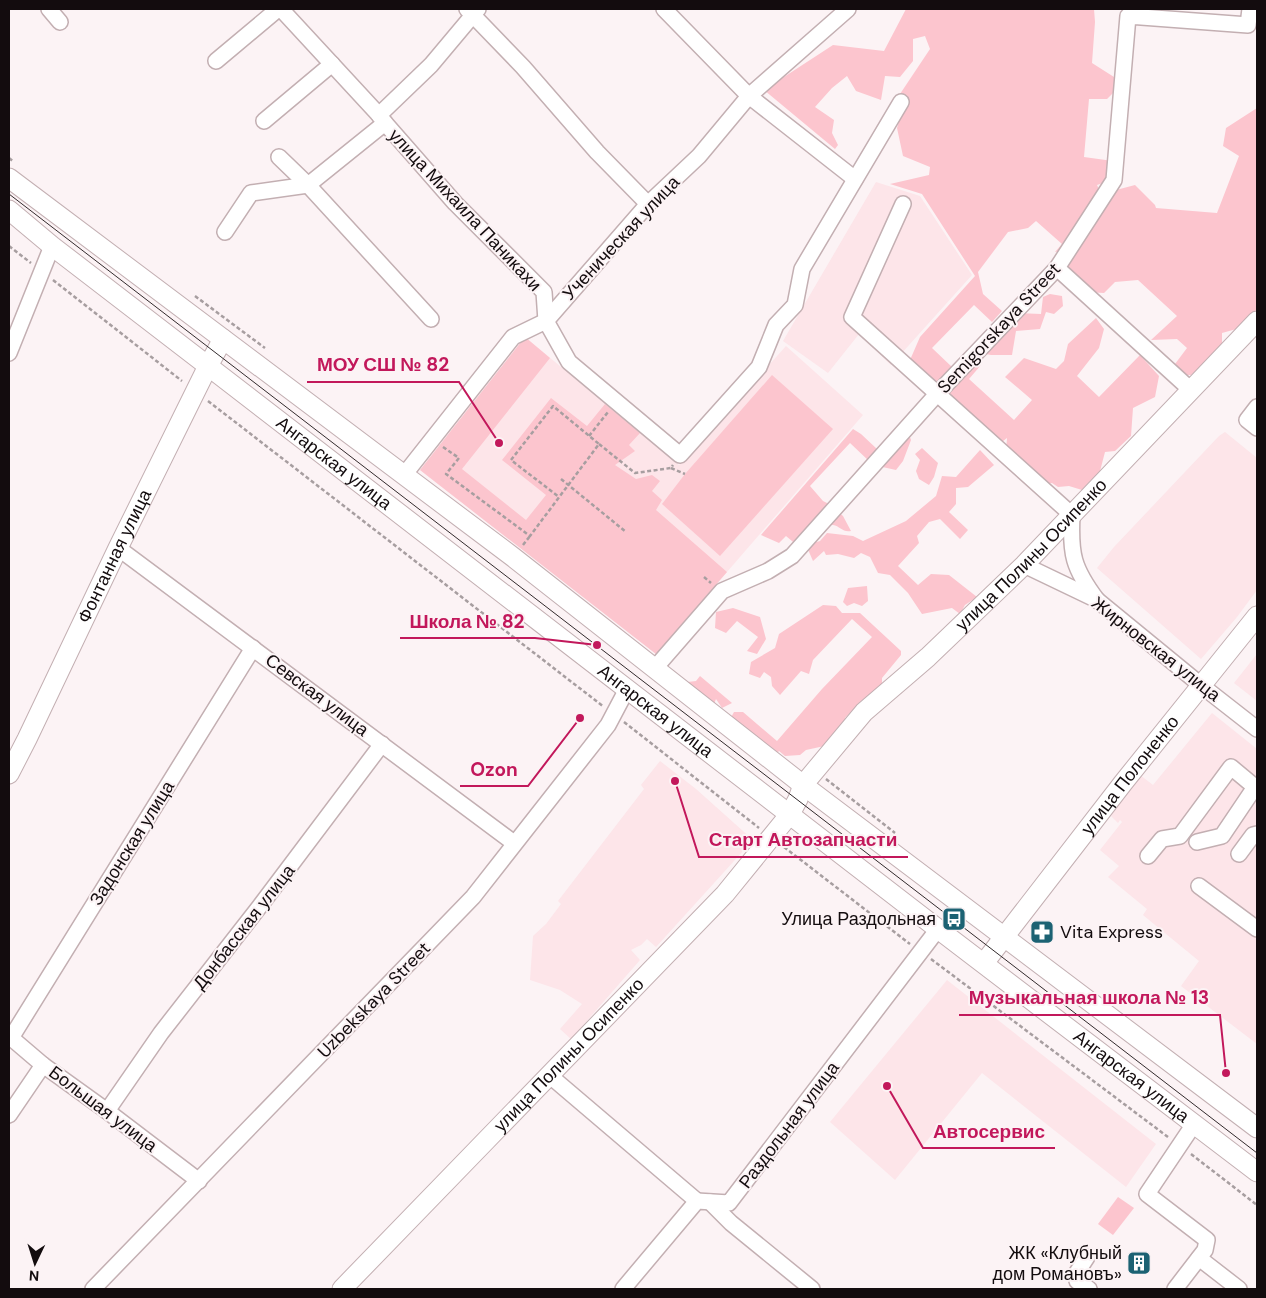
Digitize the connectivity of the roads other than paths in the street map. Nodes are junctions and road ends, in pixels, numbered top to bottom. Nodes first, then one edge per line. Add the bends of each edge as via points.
1 (49, 9) edge
2 (279, 9) edge
3 (664, 9) edge
4 (848, 9) edge
5 (1250, 9) edge
6 (473, 11) edge
7 (60, 22) dead end
8 (216, 61) dead end
9 (332, 64) junction
10 (749, 96) junction
11 (901, 102) dead end
12 (382, 119) junction
13 (264, 121) dead end
14 (279, 157) dead end
15 (9, 178) edge
16 (855, 179) junction
17 (308, 185) junction
18 (648, 204) junction
19 (903, 204) dead end
20 (9, 210) edge
21 (225, 232) dead end
22 (52, 246) junction
23 (1057, 268) junction
24 (431, 319) dead end
25 (546, 321) junction
26 (1254, 332) edge
27 (223, 339) junction
28 (9, 353) edge
29 (208, 366) junction
30 (1191, 390) junction
31 (937, 394) junction
32 (1257, 407) edge
33 (1257, 428) edge
34 (404, 475) junction
35 (1072, 515) junction
36 (118, 548) junction
37 (1024, 565) junction
38 (1097, 600) junction
39 (1257, 616) edge
40 (253, 648) junction
41 (655, 668) junction
42 (1202, 686) junction
43 (627, 689) junction
44 (1257, 729) edge
45 (382, 744) junction
46 (9, 774) edge
47 (803, 785) junction
48 (1256, 787) edge
49 (790, 814) junction
50 (1257, 834) edge
51 (1198, 842) dead end
52 (514, 843) junction
53 (1238, 854) dead end
54 (1148, 856) dead end
55 (1198, 886) dead end
56 (938, 929) junction
57 (1257, 929) edge
58 (1005, 936) junction
59 (984, 963) junction
60 (10, 1037) edge
61 (43, 1065) junction
62 (549, 1076) junction
63 (107, 1111) junction
64 (9, 1115) edge
65 (1194, 1124) junction
66 (1257, 1128) edge
67 (1257, 1172) edge
68 (199, 1181) junction
69 (703, 1202) junction
70 (1087, 1257) dead end
71 (1199, 1258) junction
72 (1181, 1287) edge
73 (94, 1289) edge
74 (342, 1289) edge
75 (623, 1289) edge
76 (812, 1289) edge
77 (1089, 1289) edge
78 (1239, 1289) edge

1 - 7 street
2 - 8 street
2 - 9 street, улица Михаила Паникахи
3 - 10 street
4 - 10 street, Ученическая улица
5 - 23 street, Semigorskaya Street via 1248,25 1128,16 1114,180
6 - 12 street
6 - 18 street via 596,152
9 - 12 street, улица Михаила Паникахи
9 - 13 street
10 - 16 street
10 - 18 street, Ученическая улица via 699,156
11 - 16 street
12 - 17 street
12 - 25 street, улица Михаила Паникахи via 456,203 544,292
14 - 17 street
15 - 27 main road, Ангарская улица
16 - 25 street, улица Михаила Паникахи via 802,269 795,305 776,325 759,367 680,454 569,362
17 - 21 street via 251,192
17 - 24 street
18 - 25 street, Ученическая улица
19 - 31 street via 852,317
20 - 22 main road, Ангарская улица
22 - 28 street
22 - 29 main road, Ангарская улица
23 - 30 street
23 - 31 street, Semigorskaya Street
25 - 34 street, Ученическая улица via 513,337
26 - 30 main road, улица Полины Осипенко
27 - 29 main road, Фонтанная улица
27 - 34 main road, Ангарская улица
29 - 36 main road, Фонтанная улица
29 - 43 main road, Ангарская улица
30 - 35 main road, улица Полины Осипенко
31 - 35 street
31 - 41 street, Semigorskaya Street via 792,556 768,571 722,591
32 - 33 street via 1247,420
34 - 41 main road, Ангарская улица
35 - 37 main road, улица Полины Осипенко
35 - 38 street via 1073,559
36 - 40 street, Севская улица
36 - 46 main road, Фонтанная улица
37 - 38 street, Жирновская улица
37 - 47 main road, улица Полины Осипенко via 928,657 864,712
38 - 42 street, Жирновская улица
39 - 42 main road, улица Полоненко
40 - 45 street, Севская улица
40 - 60 street, Задонская улица
41 - 47 main road, Ангарская улица
42 - 44 street, Жирновская улица
42 - 58 main road, улица Полоненко
43 - 49 main road, Ангарская улица
43 - 52 street, Uzbekskaya Street via 608,725
45 - 52 street, Севская улица
45 - 63 street, Донбасская улица via 161,1033
47 - 49 main road, улица Полины Осипенко
47 - 58 main road, Ангарская улица
48 - 51 street via 1222,836
48 - 54 street via 1230,768 1180,836 1162,839
49 - 56 main road, Ангарская улица
49 - 62 main road, улица Полины Осипенко via 725,894
50 - 53 street
52 - 68 street, Uzbekskaya Street via 474,897
55 - 57 street
56 - 59 main road, Ангарская улица
56 - 69 street, Раздольная улица via 729,1203
58 - 59 main road, улица Полоненко
58 - 66 main road, Ангарская улица
59 - 65 main road, Ангарская улица
60 - 61 street, Большая улица
61 - 63 street, Большая улица
61 - 64 street
62 - 69 street
62 - 74 main road, улица Полины Осипенко
63 - 68 street, Большая улица
65 - 67 main road, Ангарская улица
65 - 71 street via 1147,1194 1207,1240
68 - 73 street, Uzbekskaya Street
69 - 75 street
69 - 76 street
70 - 77 street via 1076,1274 1077,1281
71 - 72 street
71 - 78 street

